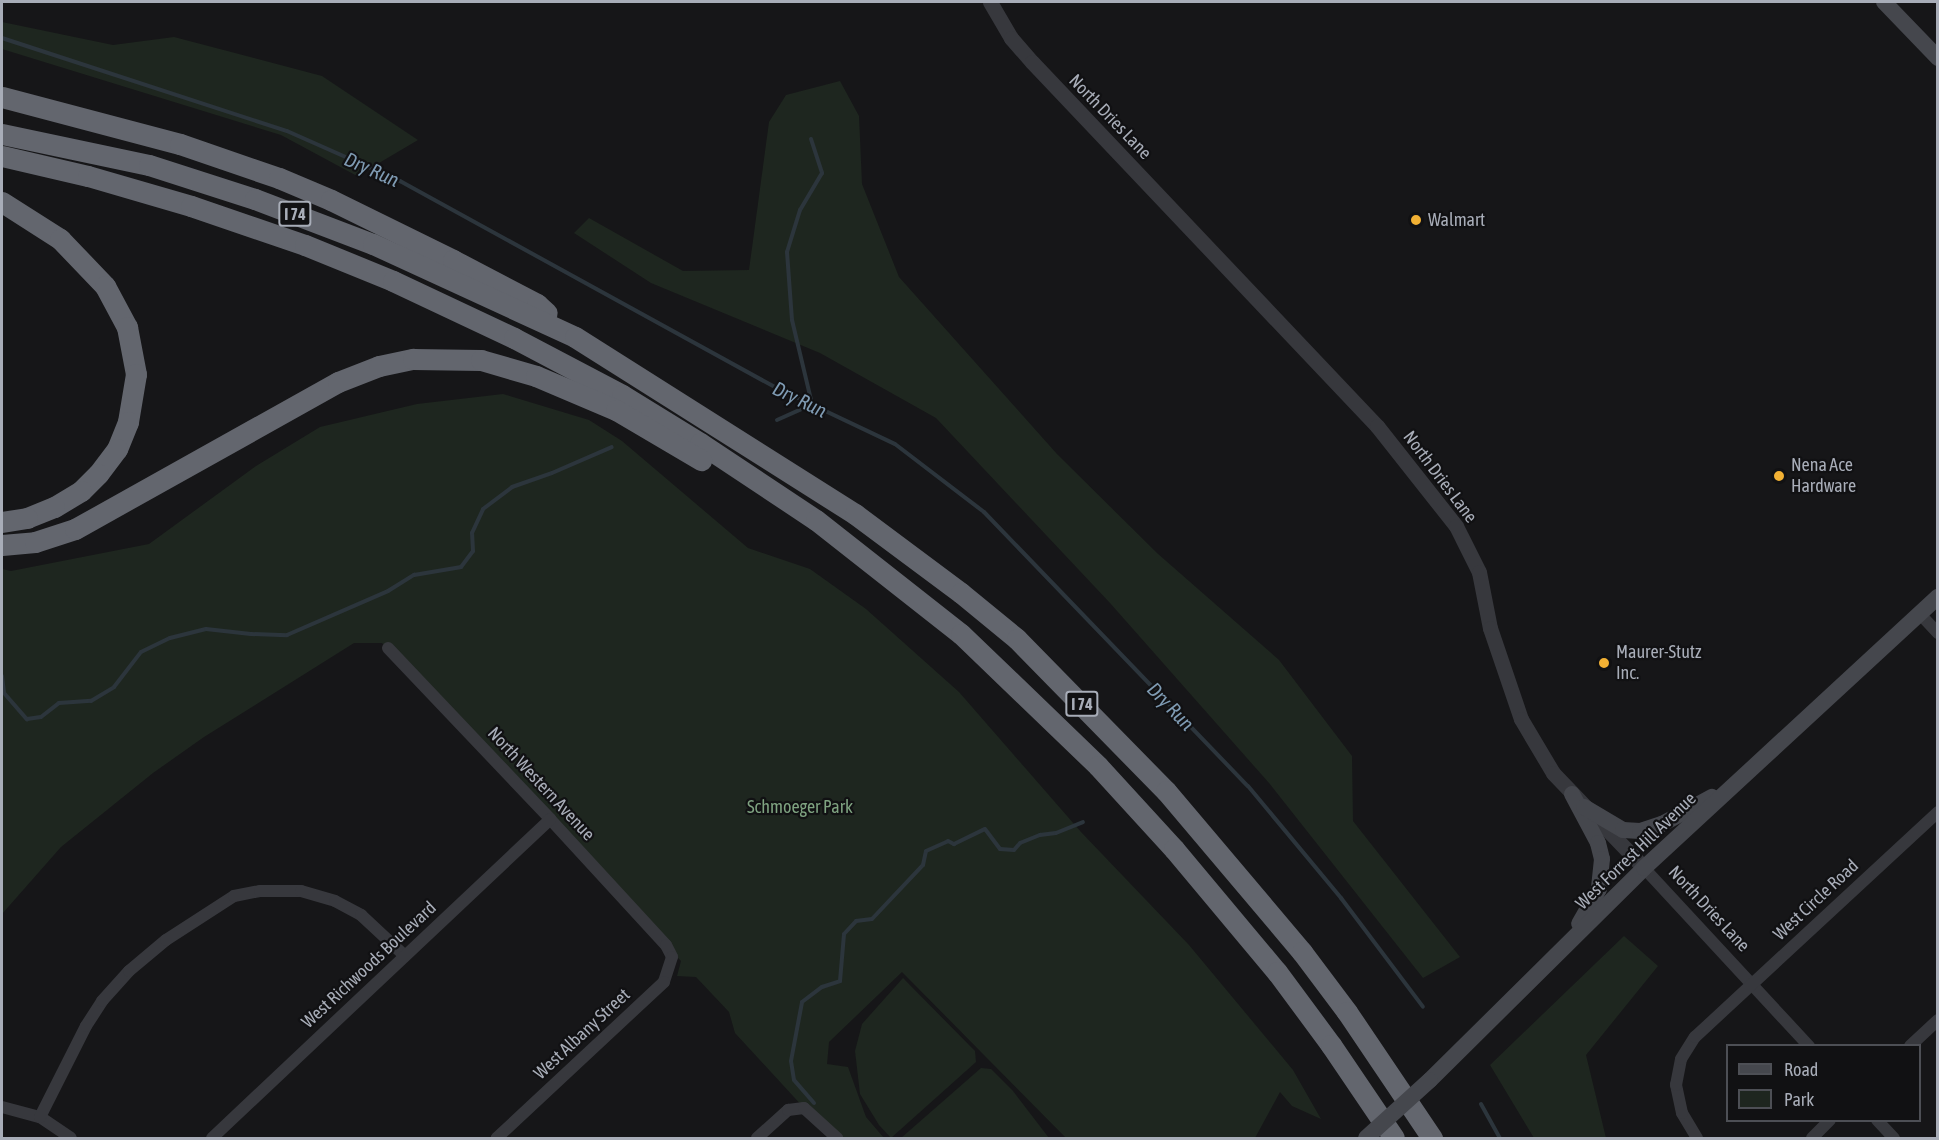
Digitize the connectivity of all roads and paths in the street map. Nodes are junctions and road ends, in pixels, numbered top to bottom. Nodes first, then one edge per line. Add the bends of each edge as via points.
1 (990, 2) edge
2 (1884, 2) edge
3 (1938, 58) edge
4 (2, 99) edge
5 (2, 134) edge
6 (2, 156) edge
7 (2, 202) edge
8 (574, 337) junction
9 (2, 522) edge
10 (2, 545) edge
11 (1938, 597) edge
12 (1920, 614) junction
13 (1938, 633) edge
14 (388, 648) dead end
15 (993, 662) junction
16 (1748, 773) junction
17 (1572, 794) junction
18 (1584, 807) junction
19 (1938, 812) edge
20 (550, 819) junction
21 (1644, 868) junction
22 (666, 945) joint
23 (405, 956) junction
24 (1553, 958) junction
25 (1753, 984) junction
26 (1938, 1020) edge
27 (1807, 1044) edge
28 (1912, 1044) edge
29 (1359, 1085) junction
30 (2, 1107) edge
31 (40, 1117) junction
32 (1828, 1122) edge
33 (1879, 1122) edge
34 (71, 1138) edge
35 (212, 1138) edge
36 (497, 1138) edge
37 (757, 1138) edge
38 (837, 1138) edge
39 (1366, 1138) edge
40 (1388, 1138) edge
41 (1394, 1138) edge
42 (1432, 1138) edge
43 (1696, 1138) edge
44 (1812, 1138) edge
45 (1894, 1138) edge

1 - 17 street, North Dries Lane via 1011,38 1042,74 1377,426 1456,526 1479,572 1490,628 1521,719 1553,773
2 - 3 main road
4 - 8 highway via 104,122 224,158 331,200 537,304
5 - 8 highway, I 74 via 149,165 237,192 356,237
6 - 15 highway, I 74 via 88,176 284,237 393,281 514,338 653,414 806,513 908,590
7 - 9 highway via 60,238 101,281 125,322 136,374 128,423 117,449 98,474 81,491 54,507 27,518
8 - 42 highway, I 74 via 855,514 1017,639 1121,743 1256,894 1347,1012
10 - 15 highway via 35,542 75,529 353,375 413,359 481,360 585,395 707,464 804,527
11 - 12 main road, West Forrest Hill Avenue
12 - 13 street
12 - 16 main road, West Forrest Hill Avenue
14 - 20 street, North Western Avenue
15 - 29 highway, I 74 via 1098,766 1174,849 1277,972
16 - 18 main road via 1685,813 1640,831 1623,830
16 - 21 main road, West Forrest Hill Avenue
17 - 18 street, North Dries Lane
17 - 24 main road via 1598,843 1602,879 1577,928
18 - 21 street, North Dries Lane
19 - 25 street, West Circle Road
20 - 22 street, North Western Avenue
20 - 23 street, West Richwoods Boulevard
21 - 24 main road, West Forrest Hill Avenue
21 - 25 street, North Dries Lane
22 - 36 street, West Albany Street via 672,957 664,982
23 - 31 street via 361,915 334,901 301,891 260,891 234,896 166,940 129,971 102,1001
23 - 35 street, West Richwoods Boulevard
24 - 39 main road, West Forrest Hill Avenue, bridge
25 - 27 street, North Dries Lane
25 - 43 street, West Circle Road via 1695,1037 1681,1059 1676,1085 1682,1113
26 - 28 street
29 - 40 highway
29 - 41 highway, I 74
30 - 31 street
31 - 34 street
32 - 44 street
33 - 45 street
37 - 38 street via 788,1110 804,1108

